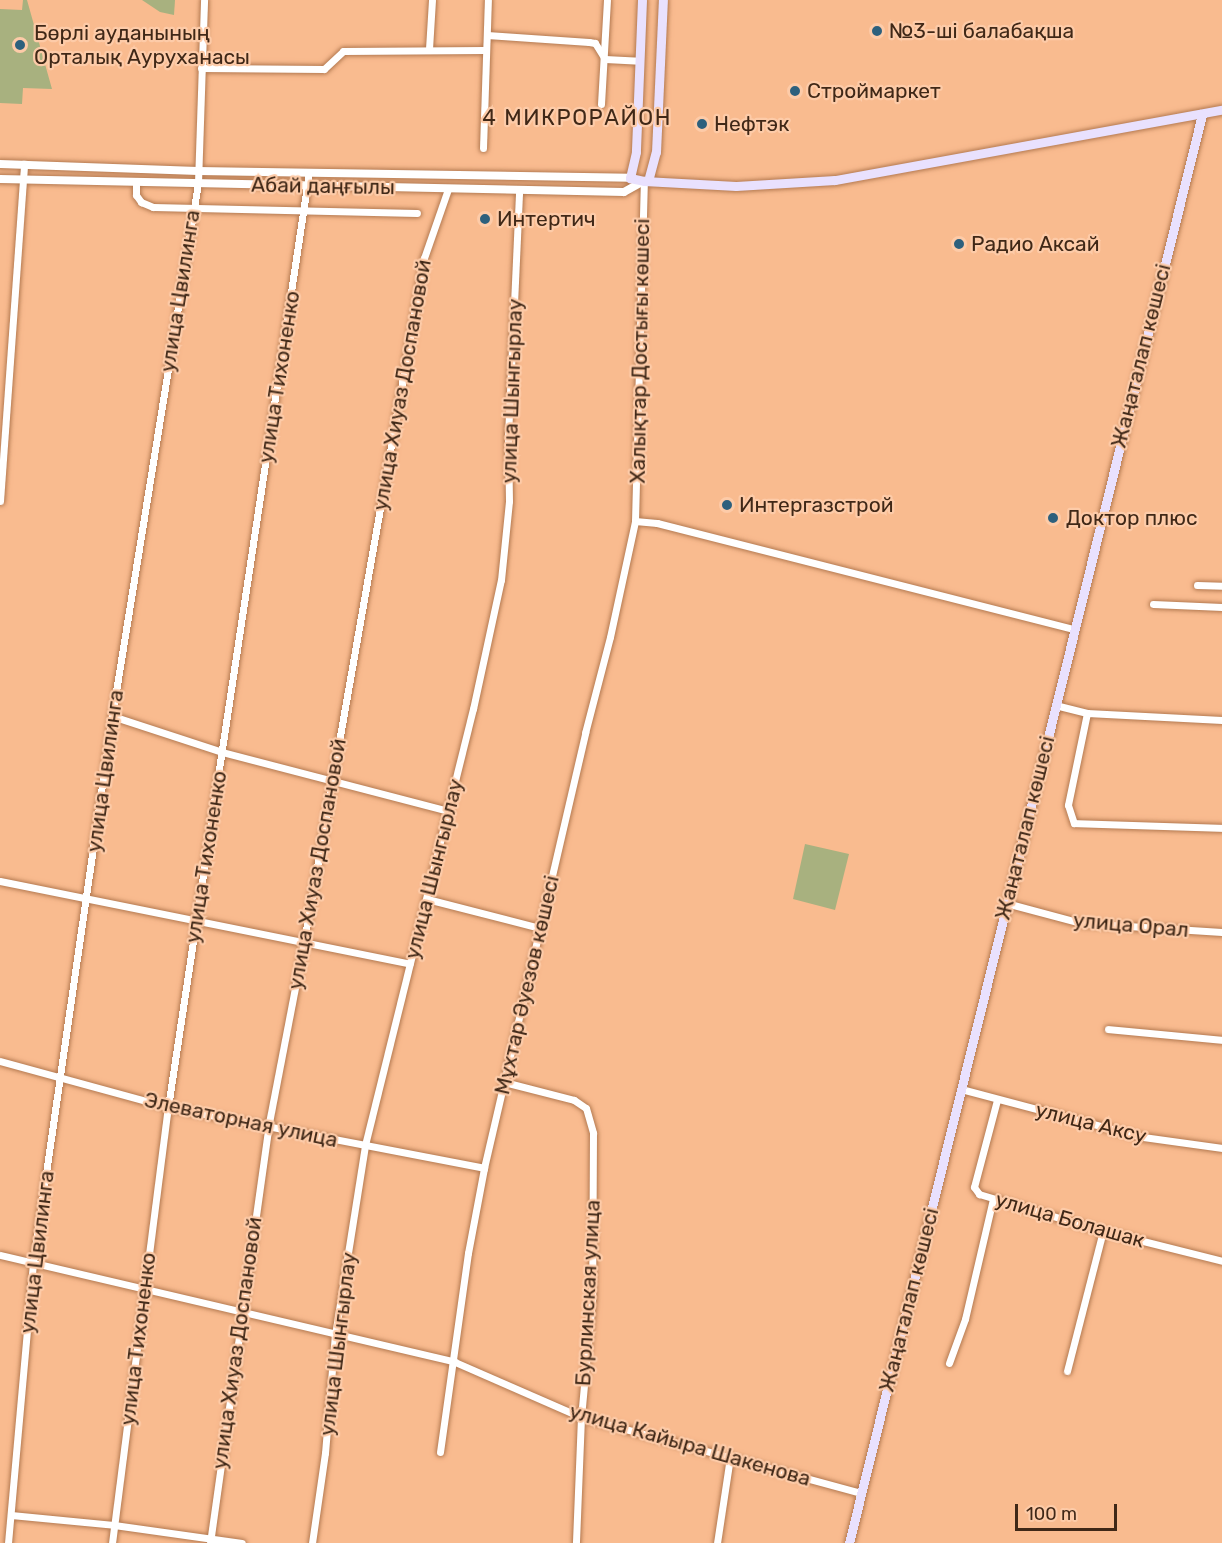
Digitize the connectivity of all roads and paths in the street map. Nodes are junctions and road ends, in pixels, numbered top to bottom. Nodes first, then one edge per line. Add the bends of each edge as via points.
1 (204, 0) edge
2 (432, 0) edge
3 (488, 0) edge
4 (607, 0) edge
5 (642, 0) edge
6 (663, 0) edge
7 (486, 35) junction
8 (429, 49) junction
9 (485, 50) junction
10 (604, 59) junction
11 (639, 61) junction
12 (201, 68) junction
13 (601, 104) dead end
14 (1222, 110) edge
15 (1202, 114) junction
16 (483, 148) dead end
17 (0, 164) edge
18 (24, 164) junction
19 (198, 171) junction
20 (309, 173) junction
21 (630, 178) junction
22 (0, 179) edge
23 (24, 180) junction
24 (646, 181) junction
25 (136, 182) junction
26 (198, 183) junction
27 (308, 186) junction
28 (448, 189) junction
29 (519, 190) junction
30 (193, 209) junction
31 (304, 212) junction
32 (417, 213) dead end
33 (0, 501) edge
34 (635, 521) junction
35 (1197, 585) dead end
36 (1222, 586) edge
37 (1154, 604) dead end
38 (1222, 607) edge
39 (1073, 629) junction
40 (1055, 705) junction
41 (1087, 713) junction
42 (112, 716) junction
43 (1222, 720) edge
44 (222, 752) junction
45 (333, 779) junction
46 (448, 811) junction
47 (1222, 828) edge
48 (0, 880) edge
49 (86, 898) junction
50 (427, 899) junction
51 (1006, 903) junction
52 (196, 920) junction
53 (540, 928) junction
54 (1222, 932) edge
55 (304, 941) junction
56 (410, 964) junction
57 (1108, 1029) dead end
58 (1222, 1040) edge
59 (0, 1062) edge
60 (60, 1077) junction
61 (504, 1082) junction
62 (961, 1089) junction
63 (997, 1100) junction
64 (168, 1107) junction
65 (268, 1128) junction
66 (365, 1146) junction
67 (1222, 1148) edge
68 (484, 1168) junction
69 (993, 1199) junction
70 (1103, 1231) junction
71 (0, 1255) edge
72 (1222, 1261) edge
73 (33, 1263) junction
74 (144, 1291) junction
75 (241, 1313) junction
76 (335, 1335) junction
77 (455, 1362) junction
78 (949, 1363) dead end
79 (1067, 1371) dead end
80 (581, 1417) junction
81 (440, 1452) dead end
82 (730, 1457) junction
83 (861, 1493) junction
84 (11, 1515) junction
85 (114, 1526) junction
86 (210, 1541) edge
87 (8, 1543) edge
88 (112, 1543) edge
89 (242, 1543) edge
90 (312, 1543) edge
91 (576, 1543) edge
92 (717, 1543) edge
93 (849, 1543) edge

1 - 12 street, улица Цвилинга
2 - 8 street
3 - 7 street
4 - 10 street
5 - 11 main road
6 - 24 main road, Халықтар Достығы көшесі via 656,152
7 - 9 street
7 - 10 street via 595,43
8 - 9 street
8 - 12 street via 342,51 324,69
9 - 16 street
10 - 11 street
10 - 13 street
11 - 21 main road via 636,152
12 - 19 street, улица Цвилинга
14 - 15 main road
15 - 24 main road via 835,180 736,186
15 - 39 main road, Жаңаталап көшесі
17 - 18 street, Абай даңғылы
18 - 19 street, Абай даңғылы
18 - 23 street
19 - 20 street, Абай даңғылы
19 - 26 street, улица Цвилинга
20 - 21 street, Абай даңғылы
20 - 27 street, улица Тихоненко
21 - 24 main road
22 - 23 street, Абай даңғылы
23 - 25 street, Абай даңғылы
23 - 33 street
24 - 29 street, Абай даңғылы via 624,192
24 - 34 street, Халықтар Достығы көшесі
25 - 26 street, Абай даңғылы
25 - 30 street via 136,195 146,206
26 - 27 street, Абай даңғылы
26 - 30 street, улица Цвилинга
27 - 28 street, Абай даңғылы
27 - 31 street, улица Тихоненко
28 - 29 street, Абай даңғылы
28 - 45 street, улица Хиуаз Доспановой via 424,258
29 - 46 street, улица Шынгырлау via 507,540
30 - 31 street
30 - 42 street, улица Цвилинга
31 - 32 street
31 - 44 street, улица Тихоненко
34 - 39 street via 657,523
34 - 53 street, Мұхтар Әуезов көшесі
35 - 36 street
37 - 38 street
39 - 40 main road, Жаңаталап көшесі
40 - 41 street
40 - 51 main road, Жаңаталап көшесі
41 - 43 street
41 - 47 street via 1068,805 1074,823
42 - 44 street
42 - 49 street, улица Цвилинга
44 - 45 street
44 - 52 street, улица Тихоненко
45 - 46 street
45 - 55 street, улица Хиуаз Доспановой
46 - 50 street, улица Шынгырлау
48 - 49 street
49 - 52 street
49 - 60 street, улица Цвилинга
50 - 53 street
50 - 56 street, улица Шынгырлау
51 - 54 street, улица Орал via 1081,923
51 - 62 main road, Жаңаталап көшесі
52 - 55 street
52 - 64 street, улица Тихоненко
53 - 61 street, Мұхтар Әуезов көшесі
55 - 56 street
55 - 65 street, улица Хиуаз Доспановой
56 - 66 street, улица Шынгырлау
57 - 58 street
59 - 60 street, Элеваторная улица
60 - 64 street, Элеваторная улица
60 - 73 street, улица Цвилинга
61 - 68 street, Мұхтар Әуезов көшесі
61 - 80 street, Бурлинская улица via 574,1100 586,1108 593,1133 592,1299
62 - 63 street, улица Аксу
62 - 83 main road, Жаңаталап көшесі
63 - 67 street, улица Аксу via 1143,1137
63 - 69 street, улица Болашак via 974,1187 979,1194
64 - 65 street, Элеваторная улица
64 - 74 street, улица Тихоненко
65 - 66 street, Элеваторная улица
65 - 75 street, улица Хиуаз Доспановой
66 - 68 street, Элеваторная улица
66 - 76 street, улица Шынгырлау
68 - 77 street, Мұхтар Әуезов көшесі via 468,1253
69 - 70 street, улица Болашак
69 - 78 street via 965,1319
70 - 72 street, улица Болашак
70 - 79 street
71 - 73 street, улица Кайыра Шакенова
73 - 74 street, улица Кайыра Шакенова
73 - 84 street, улица Цвилинга
74 - 75 street, улица Кайыра Шакенова
74 - 85 street, улица Тихоненко
75 - 76 street, улица Кайыра Шакенова
75 - 86 street, улица Хиуаз Доспановой
76 - 77 street, улица Кайыра Шакенова
76 - 90 street, улица Шынгырлау via 325,1453
77 - 80 street, улица Кайыра Шакенова
77 - 81 street, Мұхтар Әуезов көшесі
80 - 82 street, улица Кайыра Шакенова
80 - 91 street, Бурлинская улица
82 - 83 street, улица Кайыра Шакенова
82 - 92 street
83 - 93 main road, Жаңаталап көшесі
84 - 85 street
84 - 87 street, улица Цвилинга
85 - 86 street
85 - 88 street, улица Тихоненко
86 - 89 street

